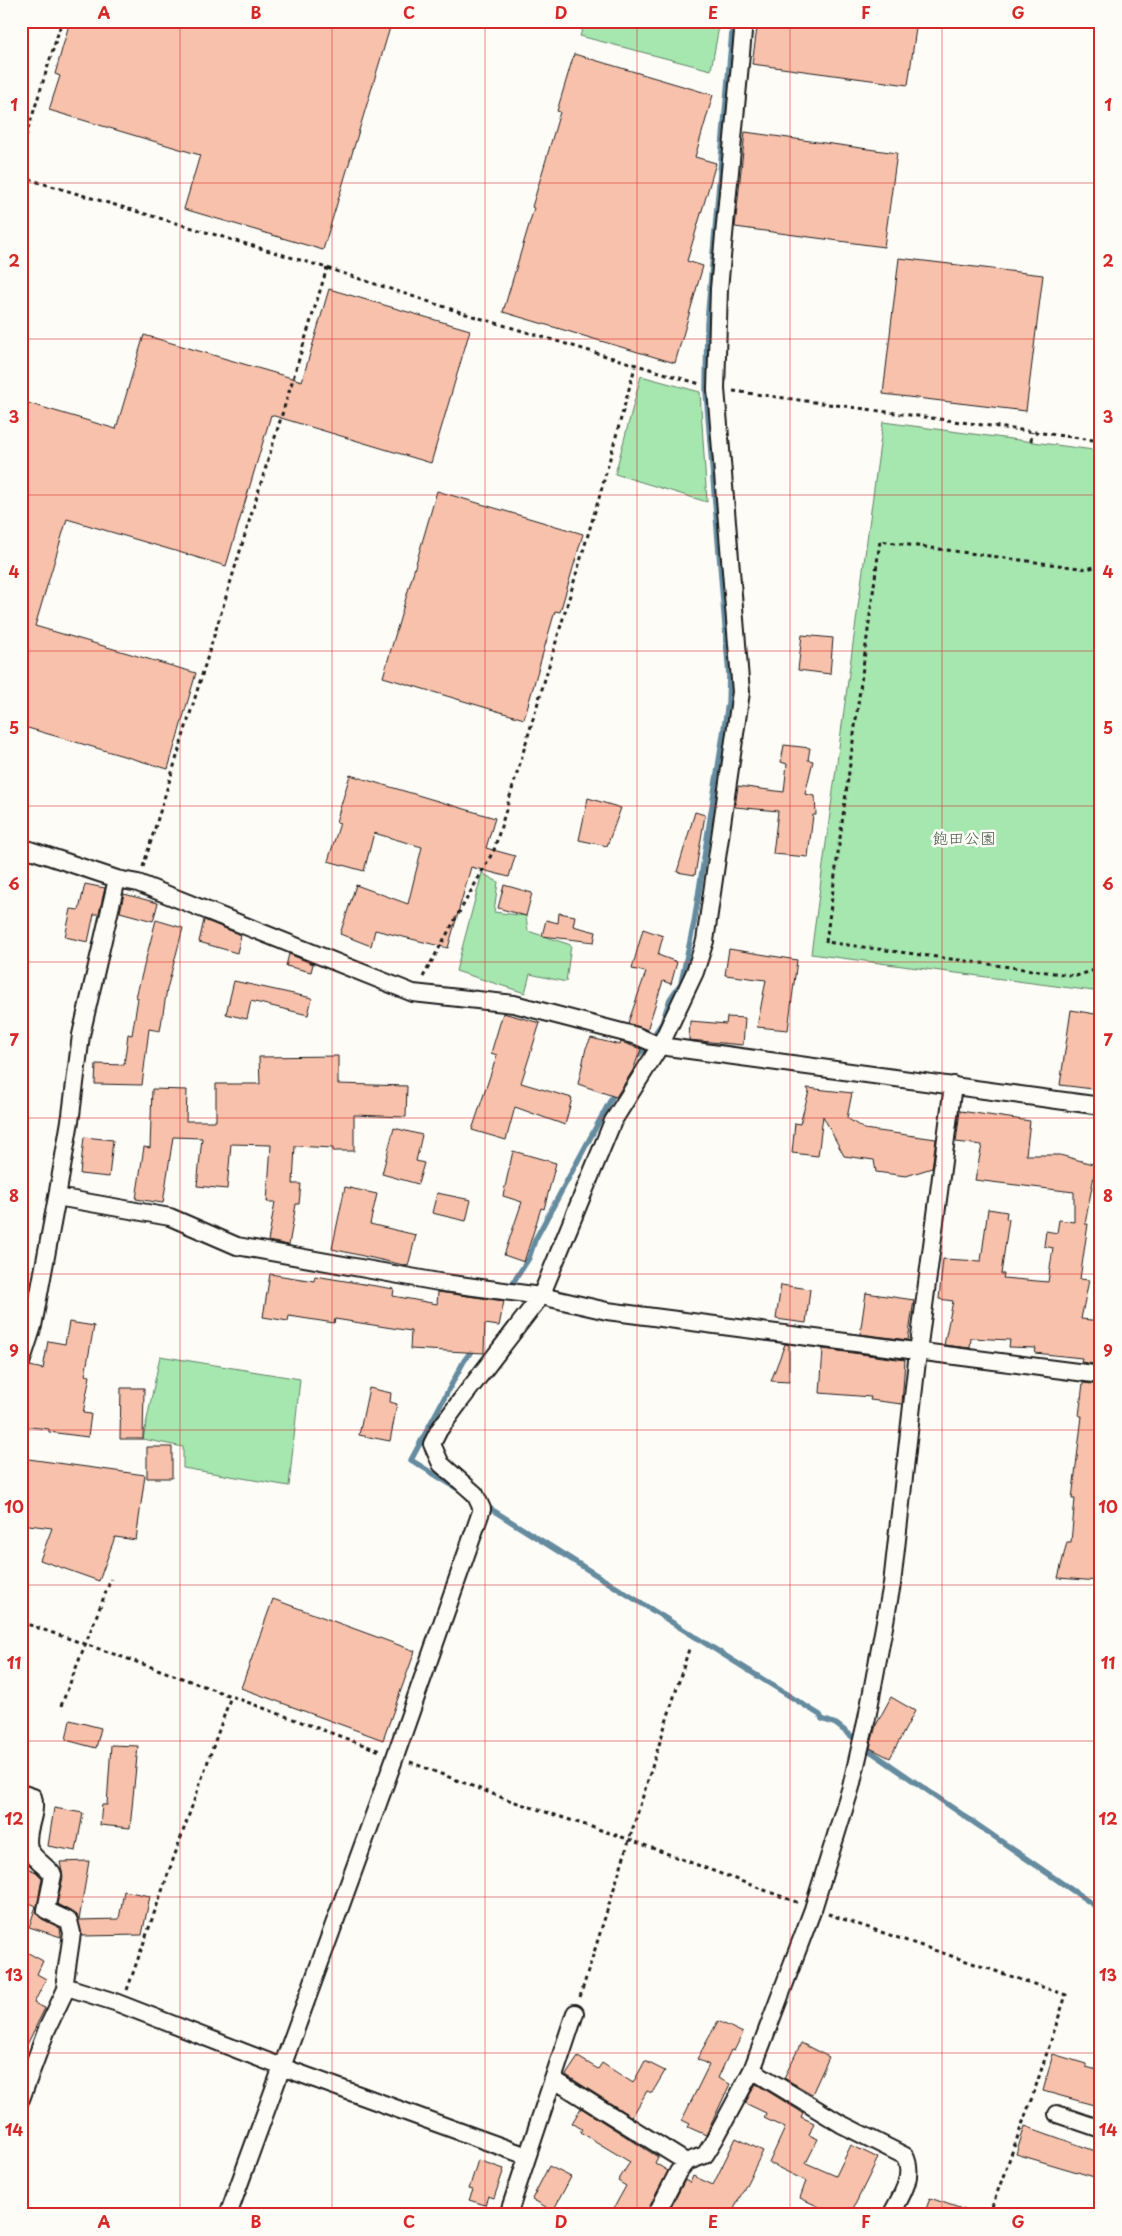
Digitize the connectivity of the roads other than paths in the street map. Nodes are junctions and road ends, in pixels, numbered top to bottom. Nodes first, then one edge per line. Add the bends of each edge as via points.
1 (744, 21) edge
2 (21, 847) edge
3 (117, 880) junction
4 (660, 1046) junction
5 (953, 1085) junction
6 (1101, 1106) edge
7 (57, 1197) junction
8 (541, 1296) junction
9 (918, 1352) junction
10 (21, 1363) edge
11 (1101, 1375) edge
12 (21, 1793) edge
13 (67, 1987) junction
14 (575, 2013) road end
15 (282, 2067) junction
16 (752, 2070) junction
17 (553, 2079) junction
18 (21, 2099) edge
19 (1057, 2114) dead end
20 (1101, 2129) edge
21 (528, 2156) junction
22 (686, 2162) junction
23 (228, 2215) edge
24 (508, 2215) edge
25 (656, 2215) edge
26 (891, 2215) edge

1 - 4 street via 720,289 716,389 741,692 705,941 695,972
2 - 3 street
3 - 4 street via 138,883 414,993 514,1004 638,1036
3 - 7 street via 81,1035
4 - 5 street
4 - 8 street via 613,1121
5 - 6 street
5 - 9 street
7 - 8 street via 170,1217 237,1246 444,1283
7 - 10 street via 33,1326
8 - 9 street via 607,1310
8 - 15 street via 461,1400 432,1444 441,1464 475,1494 482,1509 396,1757
9 - 11 street
9 - 16 street via 892,1584 868,1718 851,1787 813,1909
12 - 13 street via 33,1797 36,1807 28,1840 30,1850 53,1875 46,1910 68,1921 72,1933 65,1981
13 - 15 street via 122,2004
13 - 18 street via 47,2029
14 - 17 street
15 - 21 street
15 - 23 street
16 - 22 street via 705,2155
16 - 26 street via 841,2124 905,2156 909,2163 908,2181
17 - 21 street
17 - 22 street
19 - 20 street
21 - 24 street
22 - 25 street

